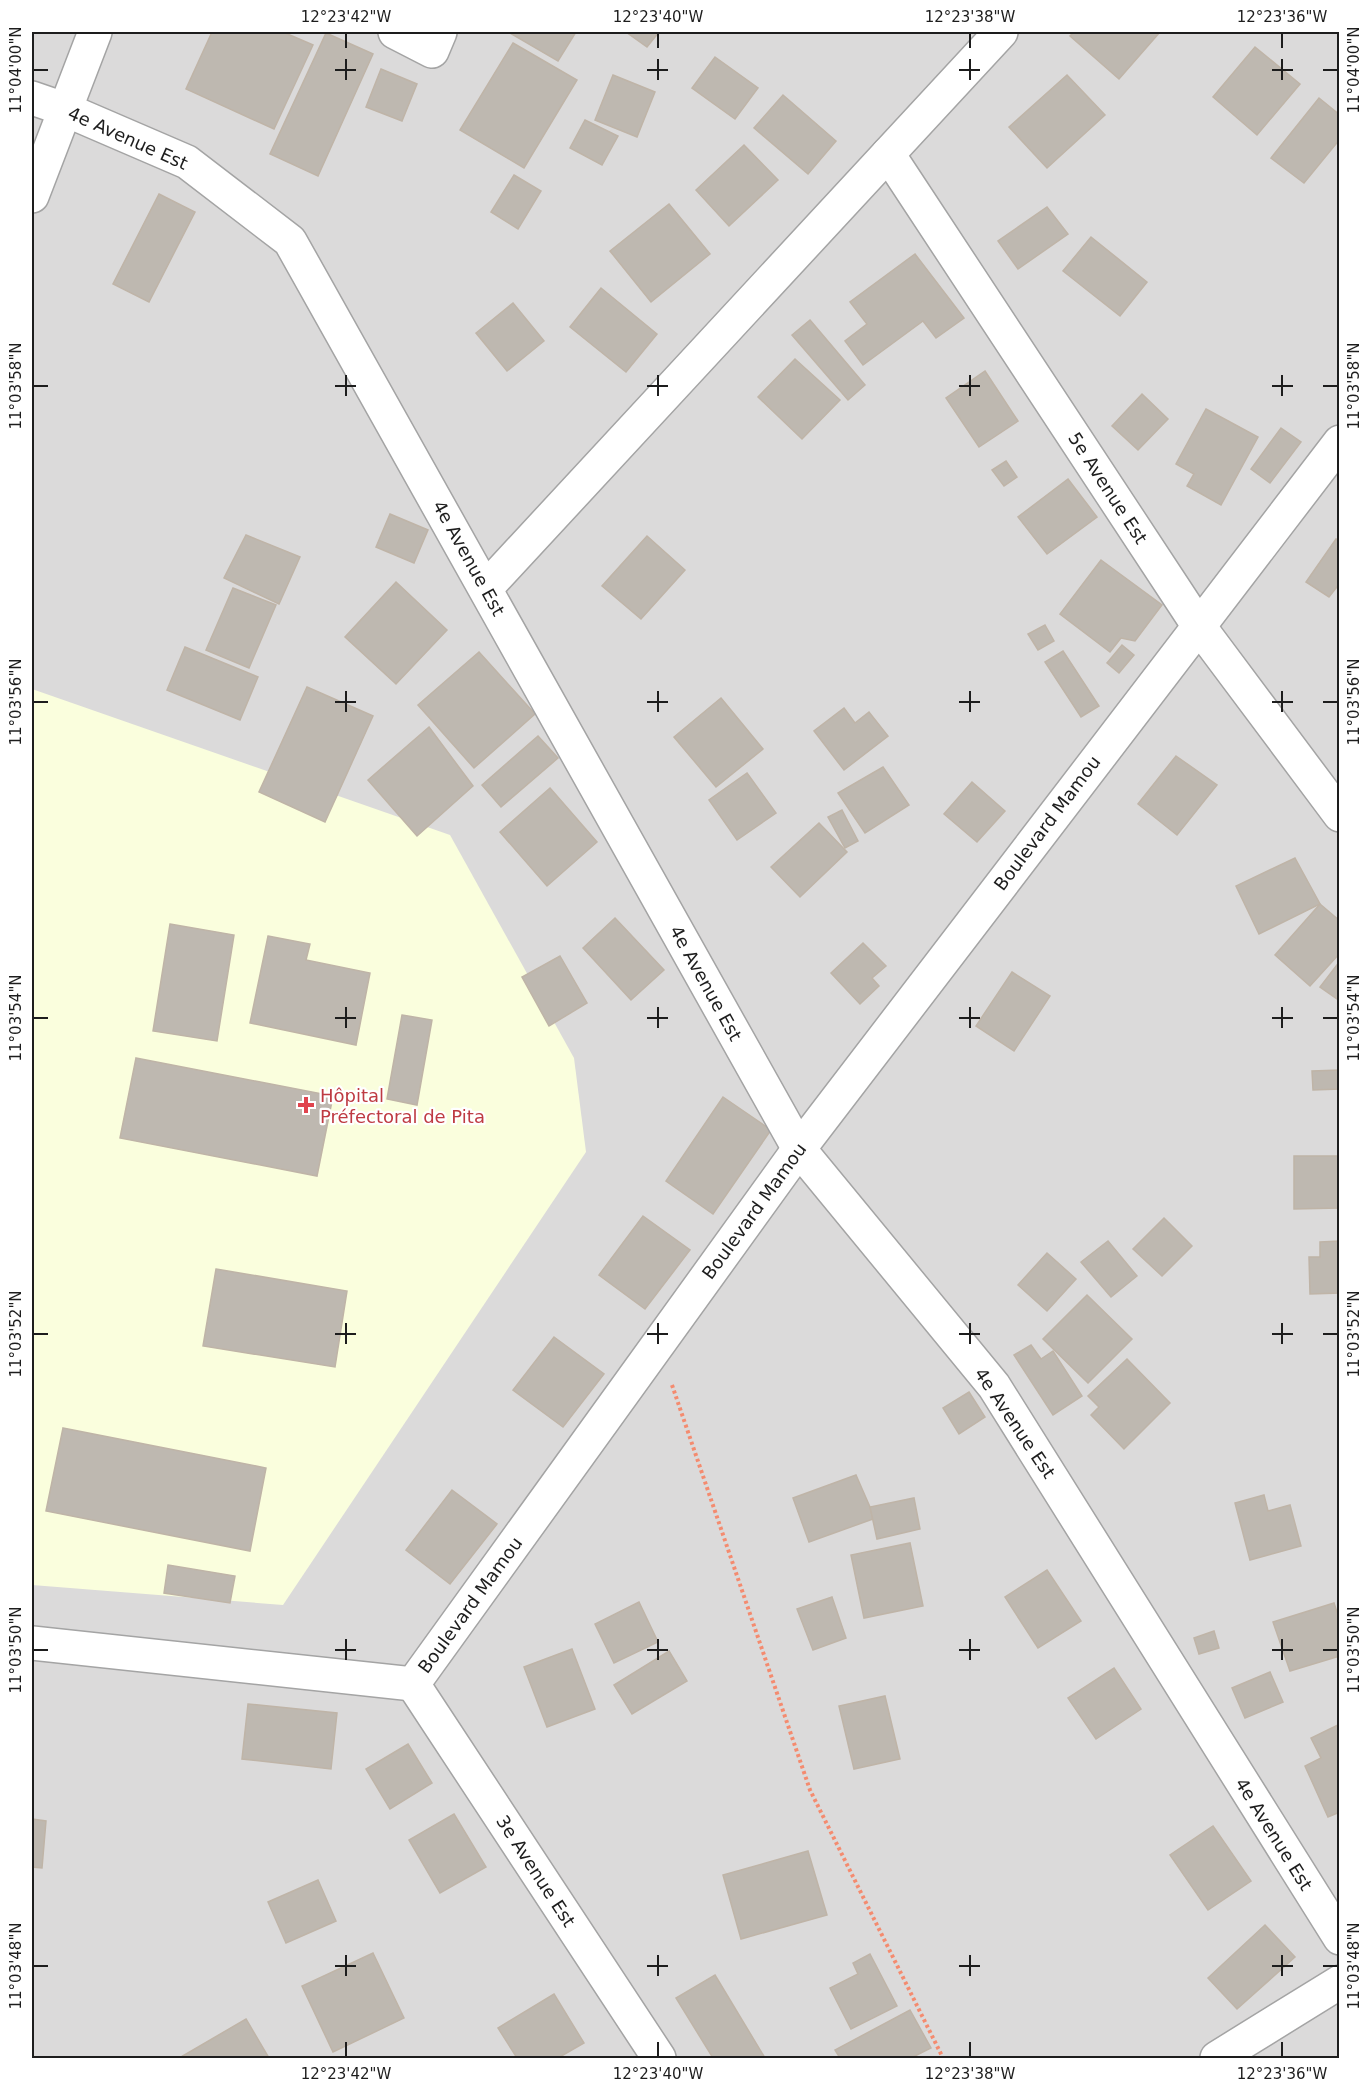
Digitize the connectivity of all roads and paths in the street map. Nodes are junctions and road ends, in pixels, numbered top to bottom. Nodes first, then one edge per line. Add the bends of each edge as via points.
1 (95, 32) edge
2 (395, 32) edge
3 (440, 32) edge
4 (1001, 32) edge
5 (32, 98) edge
6 (64, 109) junction
7 (888, 154) junction
8 (32, 196) edge
9 (1340, 442) edge
10 (486, 588) junction
11 (1198, 625) junction
12 (1340, 815) edge
13 (799, 1149) junction
14 (658, 1344) junction
15 (32, 1643) edge
16 (413, 1684) junction
17 (1340, 1938) edge
18 (1340, 1982) edge
19 (659, 2058) edge
20 (943, 2058) edge
21 (1217, 2058) edge

1 - 6 street
2 - 3 street via 432,51
4 - 7 street
5 - 6 street, 4e Avenue Est
6 - 8 street
6 - 10 street, 4e Avenue Est via 187,162 290,241
7 - 10 street
7 - 11 street, 5e Avenue Est
9 - 11 street, Boulevard Mamou
10 - 13 street, 4e Avenue Est
11 - 12 street, 5e Avenue Est
11 - 13 street, Boulevard Mamou
13 - 14 street, Boulevard Mamou
13 - 17 street, 4e Avenue Est via 994,1386
14 - 16 street, Boulevard Mamou
14 - 20 path via 810,1790
15 - 16 street, Boulevard Mamou
16 - 19 street, 3e Avenue Est
18 - 21 street

